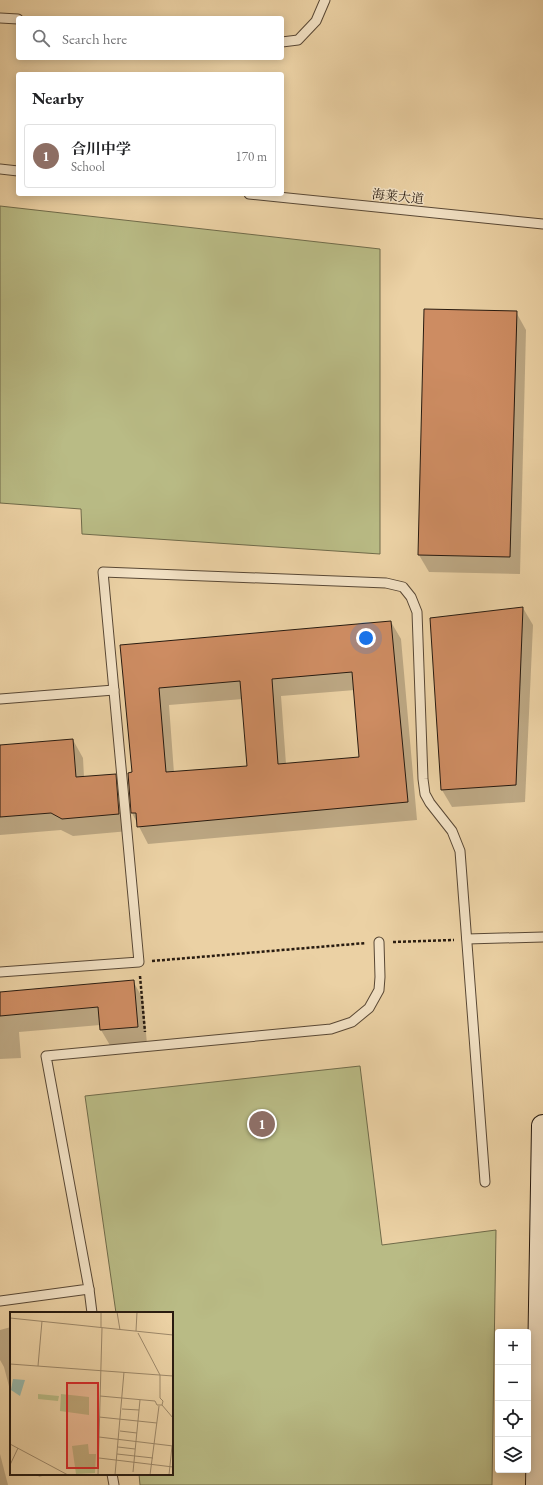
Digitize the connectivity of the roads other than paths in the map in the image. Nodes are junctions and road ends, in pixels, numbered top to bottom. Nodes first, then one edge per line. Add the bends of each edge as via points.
1 (325, 0) edge
2 (0, 18) edge
3 (16, 19) edge
4 (284, 42) edge
5 (0, 169) edge
6 (16, 171) edge
7 (270, 196) edge
8 (543, 224) edge
9 (114, 690) junction
10 (0, 699) edge
11 (543, 937) edge
12 (467, 939) junction
13 (378, 942) road end
14 (0, 972) edge
15 (543, 1126) edge
16 (485, 1182) dead end
17 (89, 1289) junction
18 (0, 1301) edge
19 (92, 1312) edge
20 (112, 1475) edge
21 (114, 1485) edge
22 (537, 1485) edge

1 - 4 lane via 316,21 298,40
2 - 3 lane
5 - 6 lane
7 - 8 lane, 海莱大道
9 - 10 lane
9 - 12 lane via 103,572 386,583 403,587 411,597 417,612 425,794 452,831 460,851
9 - 14 lane via 139,962
11 - 12 lane
12 - 16 lane
13 - 17 lane via 378,990 369,1008 352,1022 331,1029 46,1056
15 - 22 main road
17 - 18 lane
17 - 19 lane
20 - 21 lane

